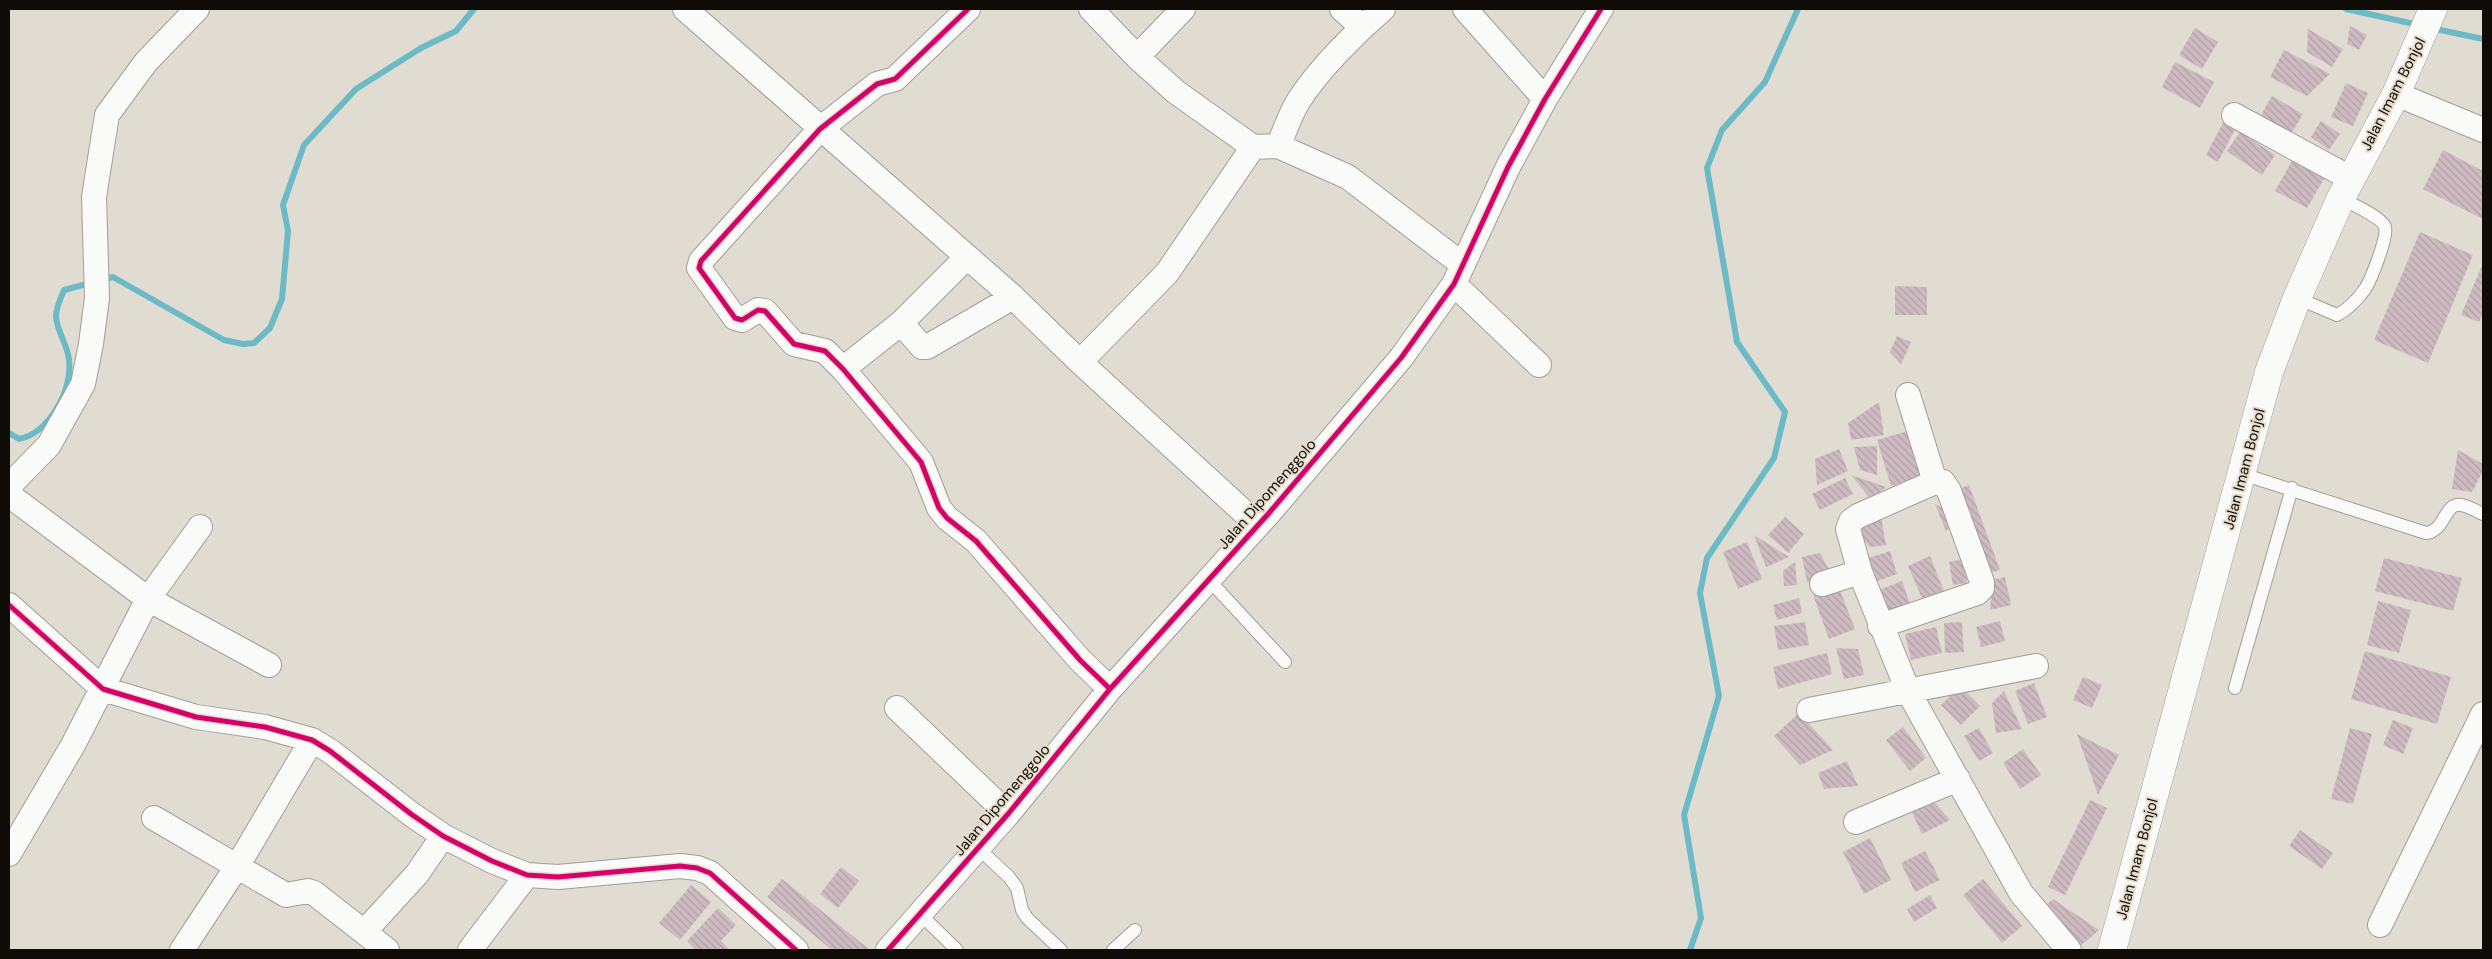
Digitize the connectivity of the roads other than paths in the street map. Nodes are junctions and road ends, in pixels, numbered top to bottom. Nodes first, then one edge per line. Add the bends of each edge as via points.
1 (197, 9) edge
2 (685, 9) edge
3 (968, 9) edge
4 (1091, 9) edge
5 (1182, 9) edge
6 (1342, 9) edge
7 (1383, 9) edge
8 (1465, 9) edge
9 (1601, 9) edge
10 (2433, 9) edge
11 (1362, 27) junction
12 (1137, 57) junction
13 (2396, 94) junction
14 (1545, 99) junction
15 (2234, 115) dead end
16 (820, 129) junction
17 (2483, 130) edge
18 (1278, 146) junction
19 (1253, 147) junction
20 (2345, 188) junction
21 (967, 257) junction
22 (1459, 274) junction
23 (1013, 297) junction
24 (2297, 298) junction
25 (901, 323) junction
26 (1080, 362) junction
27 (1539, 365) dead end
28 (843, 369) junction
29 (1908, 394) dead end
30 (2242, 474) junction
31 (1936, 482) junction
32 (9, 486) edge
33 (2292, 488) junction
34 (9, 496) edge
35 (2483, 514) edge
36 (1258, 525) junction
37 (200, 527) dead end
38 (1860, 572) junction
39 (1209, 580) junction
40 (1822, 584) dead end
41 (148, 599) junction
42 (9, 605) edge
43 (1880, 626) junction
44 (1285, 662) dead end
45 (269, 665) dead end
46 (2036, 666) dead end
47 (2235, 688) dead end
48 (103, 689) junction
49 (1110, 689) junction
50 (1908, 692) junction
51 (897, 708) dead end
52 (1809, 710) dead end
53 (2483, 714) edge
54 (312, 740) junction
55 (1958, 779) junction
56 (1008, 814) junction
57 (154, 818) dead end
58 (1856, 822) dead end
59 (443, 836) junction
60 (978, 848) junction
61 (9, 854) edge
62 (238, 865) junction
63 (527, 875) junction
64 (920, 914) junction
65 (2380, 925) dead end
66 (1134, 930) dead end
67 (365, 931) junction
68 (182, 950) edge
69 (388, 950) edge
70 (470, 950) edge
71 (796, 950) edge
72 (888, 950) edge
73 (958, 950) edge
74 (1061, 950) edge
75 (1113, 950) edge
76 (2069, 950) edge
77 (2112, 950) edge

1 - 32 street via 146,62 108,115 94,197 97,298 83,384 50,445
2 - 16 street
3 - 16 street via 895,79 877,84
4 - 12 street
5 - 12 street
6 - 11 street
7 - 11 street
8 - 14 street
9 - 14 street, Jalan Dipomenggolo
10 - 13 main road, Jalan Imam Bonjol
11 - 18 street via 1300,99
12 - 19 street via 1176,92
13 - 17 street
13 - 20 main road, Jalan Imam Bonjol
14 - 22 street, Jalan Dipomenggolo via 1508,167
15 - 20 street
16 - 21 street
16 - 28 street via 699,268 735,318 742,320 758,310 765,311 794,344 825,351
18 - 19 street
18 - 22 street via 1348,177
19 - 26 street via 1167,273
20 - 24 main road, Jalan Imam Bonjol
20 - 24 lane via 2385,227 2386,237 2366,287 2352,304 2337,315
21 - 23 street
21 - 25 street
22 - 27 street
22 - 36 street, Jalan Dipomenggolo via 1401,358
23 - 25 street via 927,347 922,346
23 - 26 street
24 - 30 main road, Jalan Imam Bonjol via 2269,372
25 - 28 street
26 - 36 street
28 - 49 street via 921,462 939,508 947,518 976,541 1080,660
29 - 31 street
30 - 33 lane
30 - 77 main road, Jalan Imam Bonjol
31 - 38 street via 1851,521 1848,529
31 - 43 street via 1943,482 1949,491 1982,588 1977,593
33 - 35 lane via 2426,532 2433,532 2439,527 2450,508 2456,505
33 - 47 lane
34 - 41 street
36 - 39 street, Jalan Dipomenggolo
37 - 41 street
38 - 40 street
38 - 43 street
39 - 44 lane
39 - 49 street, Jalan Dipomenggolo
41 - 45 street
41 - 48 street
42 - 48 street
43 - 50 street
46 - 50 street
48 - 54 street via 196,717 265,727
48 - 61 street
49 - 56 street, Jalan Dipomenggolo
50 - 52 street
50 - 55 street
51 - 56 street
53 - 65 street
54 - 59 street
54 - 62 street
55 - 58 street
55 - 76 street via 2021,893
56 - 60 street, Jalan Dipomenggolo
57 - 62 street
59 - 63 street
59 - 67 street via 417,874
60 - 64 street, Jalan Dipomenggolo
60 - 74 lane via 1017,888 1027,918
62 - 67 street via 286,895 314,893
62 - 68 street
63 - 70 street
63 - 71 street via 558,877 680,866 697,868 710,873
64 - 72 street, Jalan Dipomenggolo
64 - 73 lane
66 - 75 lane
67 - 69 street

